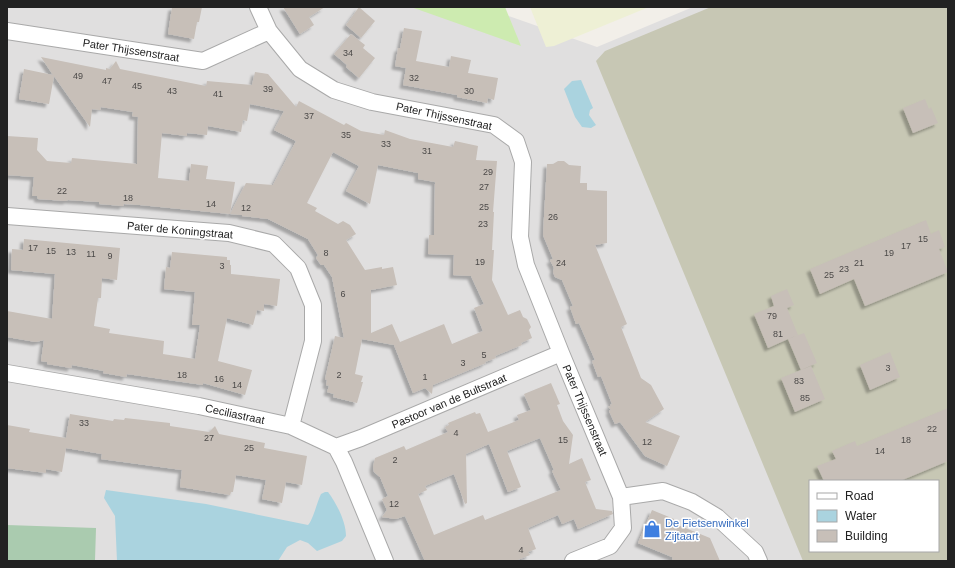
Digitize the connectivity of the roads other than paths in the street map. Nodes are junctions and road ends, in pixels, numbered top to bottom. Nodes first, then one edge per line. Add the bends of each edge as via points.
1 (258, 7) edge
2 (7, 31) edge
3 (269, 31) junction
4 (7, 216) edge
5 (561, 353) junction
6 (7, 373) edge
7 (291, 426) junction
8 (336, 447) junction
9 (622, 496) junction
10 (385, 561) edge
11 (573, 561) edge
12 (759, 561) edge

1 - 3 street
2 - 3 street, Pater Thijssenstraat via 203,61
3 - 5 street, Pater Thijssenstraat via 300,69 334,90 372,102 494,125 516,141 523,162 520,237 526,265
4 - 7 street, Pater de Koningstraat via 229,233 274,244 298,268 313,305 313,341
5 - 8 street, Pastoor van de Bultstraat
5 - 9 street, Pater Thijssenstraat
6 - 7 street, Ceciliastraat via 199,406
7 - 8 street, Ceciliastraat
8 - 10 street
9 - 11 street via 623,528 610,546
9 - 12 street via 663,491 692,502 717,517 755,552

